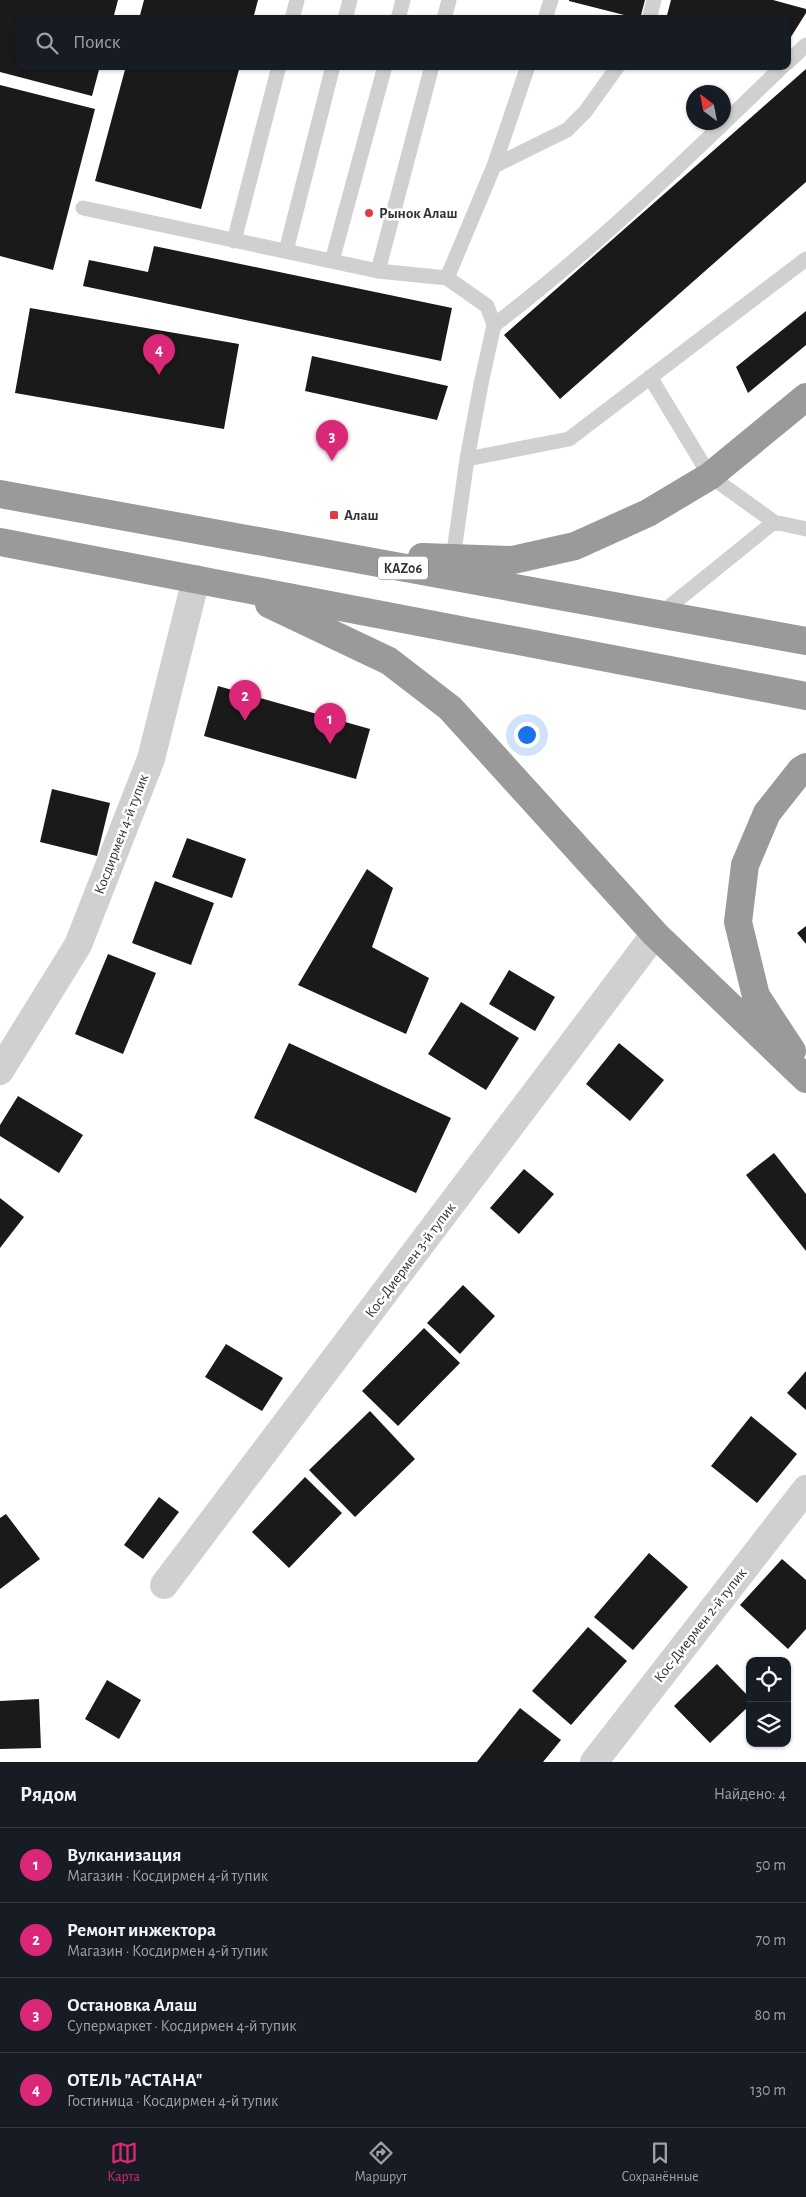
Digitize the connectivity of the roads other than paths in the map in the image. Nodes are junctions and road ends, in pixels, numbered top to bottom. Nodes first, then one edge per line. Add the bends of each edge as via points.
1 (297, 0) edge
2 (350, 0) edge
3 (403, 0) edge
4 (449, 0) edge
5 (551, 0) edge
6 (654, 0) edge
7 (293, 15) edge
8 (346, 15) edge
9 (399, 15) edge
10 (445, 15) edge
11 (546, 15) edge
12 (650, 15) edge
13 (806, 44) edge
14 (791, 58) edge
15 (278, 70) edge
16 (332, 70) edge
17 (384, 70) edge
18 (431, 70) edge
19 (527, 70) edge
20 (615, 70) edge
21 (779, 70) edge
22 (494, 166) junction
23 (83, 208) dead end
24 (234, 241) junction
25 (286, 251) junction
26 (806, 259) edge
27 (332, 261) junction
28 (378, 271) junction
29 (447, 278) junction
30 (494, 325) junction
31 (650, 378) junction
32 (806, 397) edge
33 (467, 460) junction
34 (710, 476) junction
35 (0, 494) edge
36 (774, 522) junction
37 (806, 529) edge
38 (0, 542) edge
39 (295, 548) junction
40 (452, 559) junction
41 (196, 579) junction
42 (242, 589) junction
43 (658, 616) junction
44 (806, 642) edge
45 (806, 696) edge
46 (806, 767) edge
47 (655, 934) junction
48 (0, 1070) edge
49 (806, 1073) edge
50 (806, 1078) edge
51 (806, 1489) edge
52 (164, 1585) dead end
53 (594, 1762) edge

1 - 7 lane
2 - 8 lane
3 - 9 lane
4 - 10 lane
5 - 11 lane
6 - 12 lane
13 - 14 lane
15 - 24 lane
16 - 25 lane
17 - 27 lane
18 - 28 lane
19 - 22 lane
20 - 22 lane via 567,130
21 - 30 lane via 566,268
22 - 29 lane
23 - 24 lane
24 - 25 lane
25 - 27 lane
26 - 31 lane
27 - 28 lane
28 - 29 lane
29 - 30 lane via 487,306
30 - 33 lane
31 - 33 lane via 569,439
31 - 34 lane
32 - 34 highway, KАZ06
33 - 40 lane
34 - 36 lane
34 - 40 highway, KАZ06 via 648,513 575,546 513,560
35 - 39 highway, KАZ06
36 - 37 lane
36 - 43 lane
38 - 41 highway
39 - 40 highway, KАZ06
39 - 43 highway, KАZ06
41 - 42 highway
41 - 48 street, Косдирмен 4-й тупик via 150,760 78,944
42 - 45 highway
42 - 47 highway via 389,661 450,708
43 - 44 highway, KАZ06
46 - 49 highway via 767,813 745,865 738,922 756,996
47 - 50 highway
47 - 52 street, Кос-Диермен 3-й тупик
51 - 53 street, Кос-Диермен 2-й тупик

